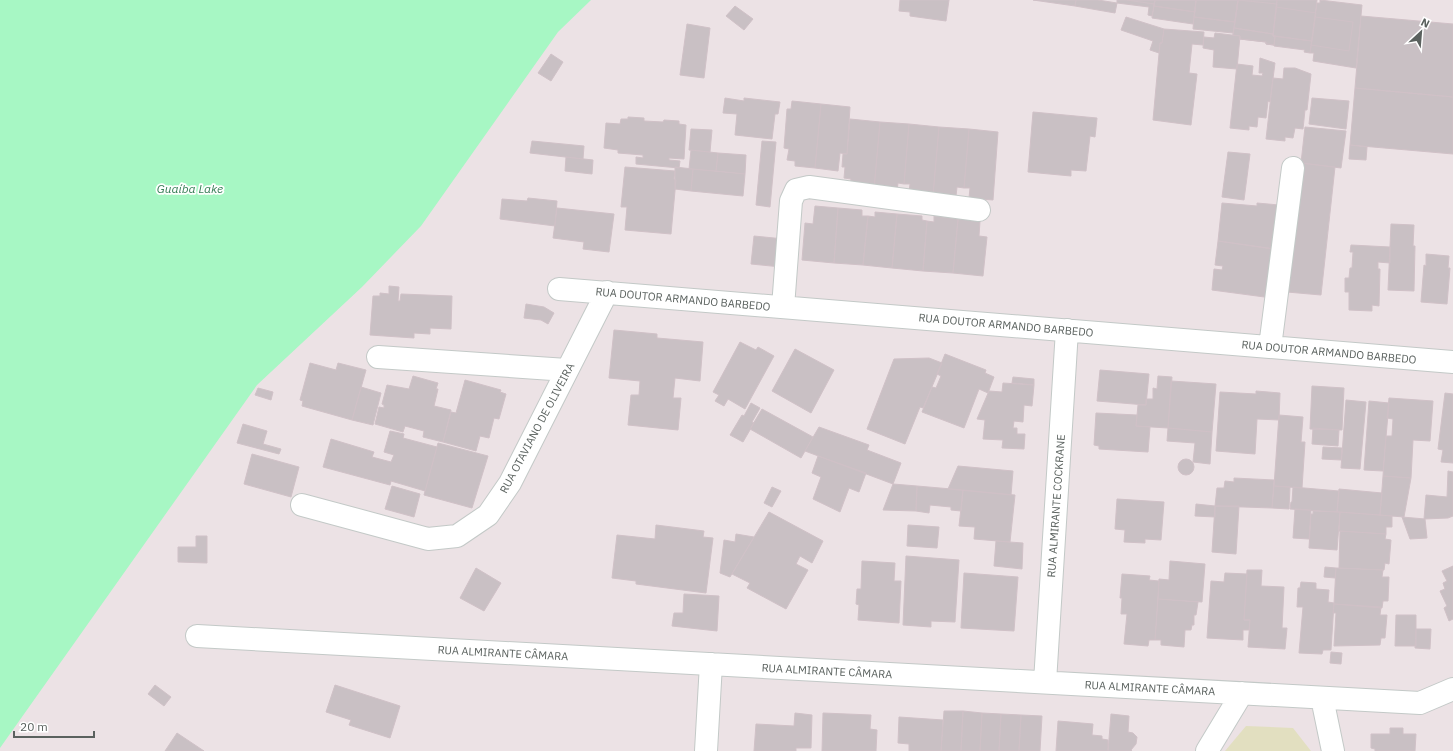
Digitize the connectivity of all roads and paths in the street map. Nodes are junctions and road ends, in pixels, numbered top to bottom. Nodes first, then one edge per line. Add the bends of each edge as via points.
1 (1292, 168) dead end
2 (979, 210) dead end
3 (559, 289) dead end
4 (607, 292) junction
5 (783, 307) junction
6 (1066, 330) junction
7 (1270, 347) junction
8 (378, 357) dead end
9 (1453, 362) edge
10 (568, 370) junction
11 (302, 505) dead end
12 (197, 636) dead end
13 (711, 664) junction
14 (1045, 682) junction
15 (1453, 689) edge
16 (1242, 693) junction
17 (1322, 698) junction
18 (706, 751) edge
19 (1207, 751) edge
20 (1333, 751) edge

1 - 7 street
2 - 5 street via 809,187 796,190 791,201
3 - 4 street, RUA DOUTOR ARMANDO BARBEDO
4 - 5 street, RUA DOUTOR ARMANDO BARBEDO
4 - 10 street, RUA OTAVIANO DE OLIVEIRA
5 - 6 street, RUA DOUTOR ARMANDO BARBEDO
6 - 7 street, RUA DOUTOR ARMANDO BARBEDO
6 - 14 street, RUA ALMIRANTE COCKRANE
7 - 9 street, RUA DOUTOR ARMANDO BARBEDO
8 - 10 street
10 - 11 street, RUA OTAVIANO DE OLIVEIRA via 510,483 488,515 457,536 428,538
12 - 13 street, RUA ALMIRANTE CÂMARA
13 - 14 street, RUA ALMIRANTE CÂMARA
13 - 18 street
14 - 16 street, RUA ALMIRANTE CÂMARA
15 - 17 street, RUA ALMIRANTE CÂMARA via 1420,703
16 - 17 street, RUA ALMIRANTE CÂMARA
16 - 19 street
17 - 20 street

